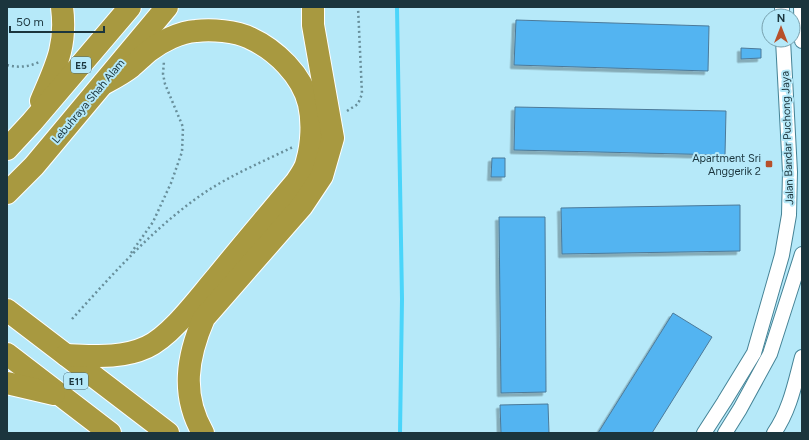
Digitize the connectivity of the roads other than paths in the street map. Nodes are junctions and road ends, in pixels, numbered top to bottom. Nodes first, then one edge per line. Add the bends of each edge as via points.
1 (62, 7) edge
2 (130, 7) edge
3 (167, 7) edge
4 (313, 7) edge
5 (801, 7) edge
6 (802, 41) edge
7 (783, 48) edge
8 (102, 84) junction
9 (32, 122) junction
10 (7, 149) edge
11 (7, 193) edge
12 (782, 255) junction
13 (802, 258) edge
14 (7, 310) edge
15 (7, 328) edge
16 (7, 354) edge
17 (66, 355) junction
18 (801, 363) edge
19 (7, 383) edge
20 (60, 395) junction
21 (110, 433) edge
22 (145, 433) edge
23 (168, 433) edge
24 (202, 433) edge
25 (704, 433) edge
26 (725, 433) edge
27 (774, 433) edge

1 - 9 highway via 63,41 59,59
2 - 9 highway, E5
3 - 8 highway, Lebuhraya Shah Alam / E5
4 - 24 highway via 313,25 333,138 322,176 302,206 204,318 195,339 188,380 194,414
5 - 6 street
7 - 12 street, Jalan Bandar Puchong Jaya via 790,172 789,215
8 - 11 highway, Lebuhraya Shah Alam / E5 via 34,166
8 - 17 highway via 130,68 150,50 172,37 196,31 223,31 249,37 272,51 290,67 301,85 310,110 310,144 307,162 296,182 186,314 159,340 117,356
9 - 10 highway, E5
12 - 13 street
12 - 25 street, Jalan Bandar Puchong Jaya via 754,352
13 - 26 street via 770,354
14 - 17 highway, E11
15 - 22 highway, E11
16 - 20 highway, E11
17 - 23 highway, E11
18 - 27 street via 783,421
19 - 20 highway
20 - 21 highway, E11

